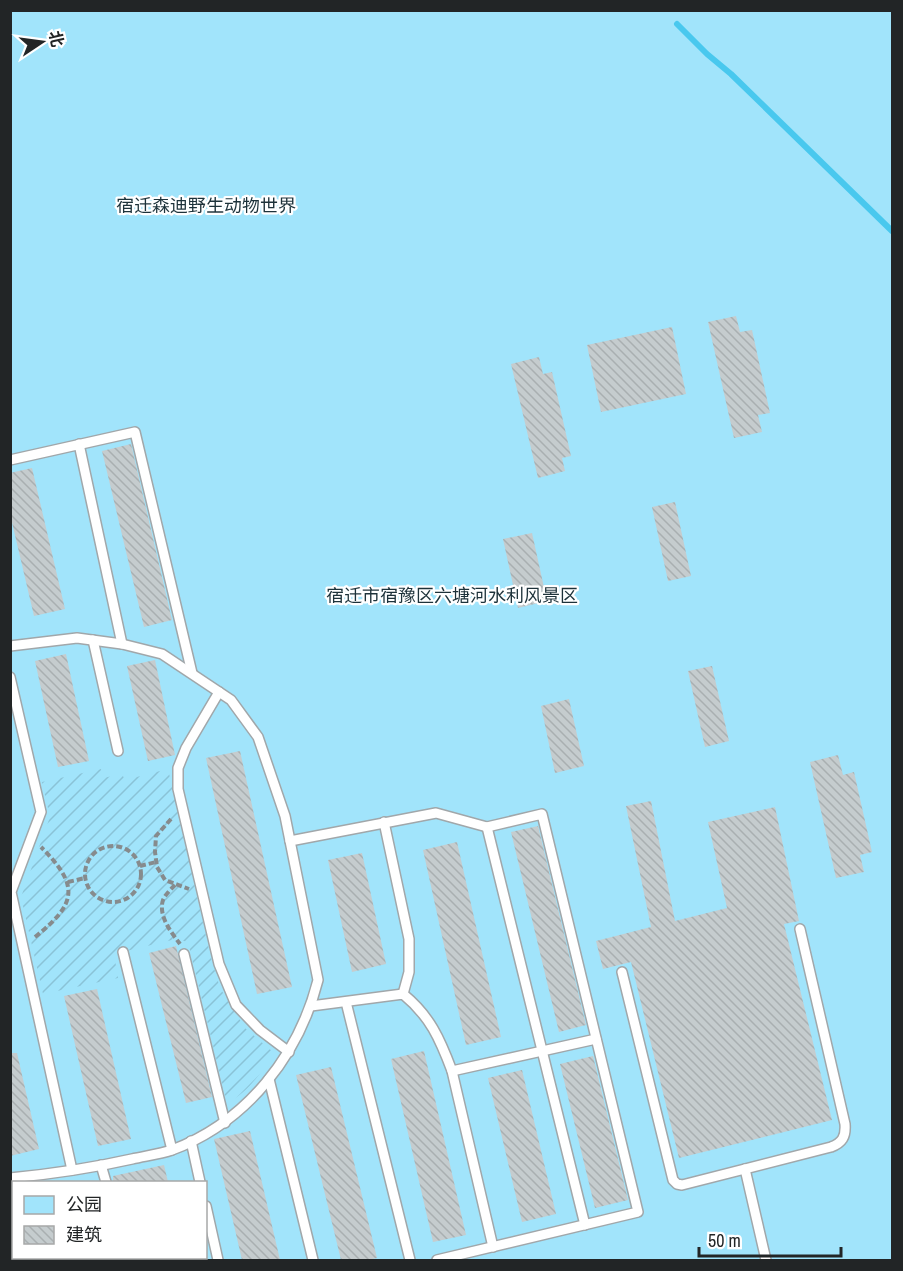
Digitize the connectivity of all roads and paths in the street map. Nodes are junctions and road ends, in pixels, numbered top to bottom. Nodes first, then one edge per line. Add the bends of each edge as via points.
1 (79, 444) junction
2 (10, 460) edge
3 (93, 640) junction
4 (122, 644) junction
5 (10, 646) edge
6 (192, 673) junction
7 (10, 677) edge
8 (219, 692) junction
9 (118, 751) dead end
10 (182, 808) junction
11 (384, 822) junction
12 (487, 827) junction
13 (32, 838) junction
14 (290, 841) junction
15 (156, 862) junction
16 (140, 866) junction
17 (86, 878) junction
18 (68, 882) junction
19 (175, 885) junction
20 (11, 892) edge
21 (202, 892) junction
22 (800, 929) dead end
23 (23, 946) junction
24 (123, 952) dead end
25 (184, 954) joint
26 (622, 972) dead end
27 (403, 994) junction
28 (346, 1002) junction
29 (311, 1006) junction
30 (596, 1039) junction
31 (542, 1051) junction
32 (289, 1052) junction
33 (452, 1071) junction
34 (269, 1079) junction
35 (225, 1123) junction
36 (191, 1141) junction
37 (172, 1150) junction
38 (101, 1165) junction
39 (745, 1169) junction
40 (72, 1170) junction
41 (10, 1178) edge
42 (106, 1181) edge
43 (200, 1181) edge
44 (207, 1210) edge
45 (585, 1225) junction
46 (493, 1247) junction
47 (218, 1260) edge
48 (313, 1260) edge
49 (411, 1260) edge
50 (436, 1260) edge
51 (766, 1260) edge

1 - 2 lane
1 - 4 lane
1 - 6 lane via 135,432
3 - 4 lane
3 - 5 lane via 77,638
3 - 9 lane
4 - 6 lane via 162,654
6 - 8 lane
7 - 13 lane via 41,812
8 - 10 lane via 177,768
8 - 14 lane via 231,700 258,737
10 - 15 path via 156,836
10 - 21 lane
11 - 12 lane via 436,813
11 - 14 lane
11 - 27 lane via 409,939 409,972
12 - 30 lane via 542,814
12 - 31 lane
13 - 18 path
13 - 20 lane
14 - 29 lane via 318,980
15 - 16 path
15 - 19 path via 165,880
16 - 17 path via 126,848 107,846 91,856
16 - 17 path via 137,890 123,901 97,897
17 - 18 path
18 - 23 path via 66,904 47,927
19 - 21 path
19 - 25 path via 163,900 162,914
20 - 23 lane
21 - 32 lane via 219,964 236,1005
22 - 39 lane via 846,1131 843,1140 831,1147
23 - 40 lane
24 - 37 lane
25 - 35 lane
26 - 39 lane via 673,1179 682,1185
27 - 28 lane
27 - 33 lane via 428,1018
28 - 29 lane
28 - 49 lane
29 - 32 lane
30 - 31 lane
30 - 45 lane via 638,1212
31 - 33 lane
31 - 45 lane
32 - 34 lane
33 - 46 lane
34 - 35 lane
34 - 48 lane
35 - 36 lane
36 - 37 lane
36 - 43 lane
37 - 38 lane
38 - 40 lane
38 - 42 lane
39 - 51 lane
40 - 41 lane
44 - 47 lane
45 - 46 lane
46 - 50 lane

